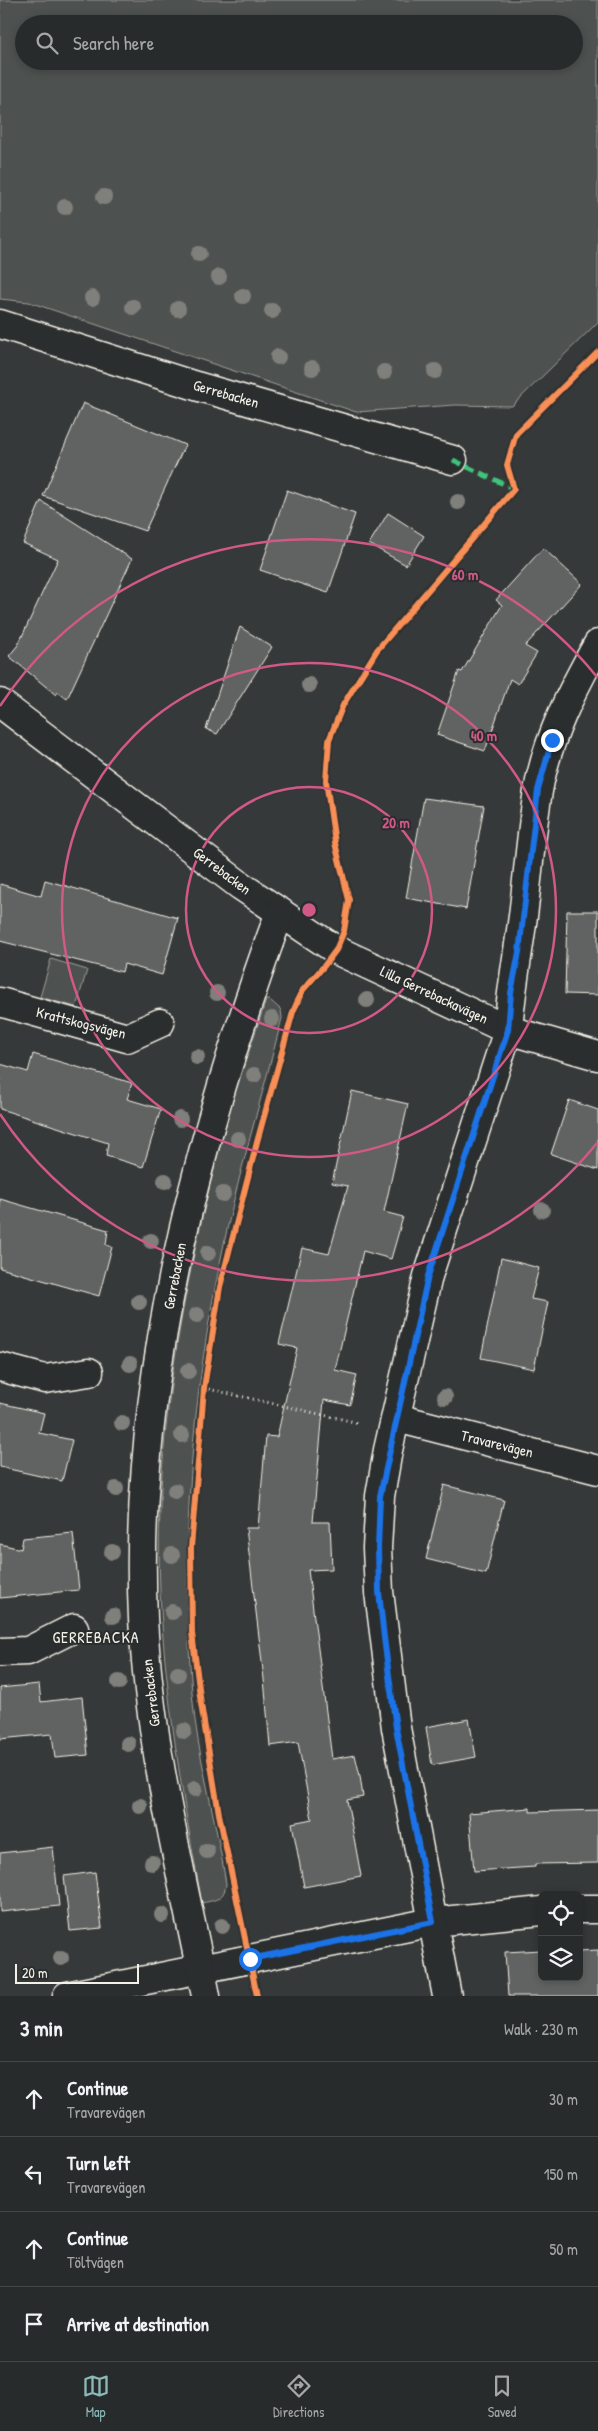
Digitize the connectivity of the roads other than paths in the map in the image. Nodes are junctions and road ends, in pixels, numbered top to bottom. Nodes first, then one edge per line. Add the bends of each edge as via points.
1 (0, 324) edge
2 (453, 460) dead end
3 (598, 644) edge
4 (0, 703) edge
5 (280, 912) junction
6 (0, 1002) edge
7 (160, 1023) dead end
8 (508, 1030) junction
9 (598, 1056) edge
10 (0, 1366) edge
11 (89, 1372) dead end
12 (395, 1424) junction
13 (598, 1470) edge
14 (74, 1628) dead end
15 (0, 1652) edge
16 (598, 1909) edge
17 (583, 1910) edge
18 (538, 1911) edge
19 (433, 1922) junction
20 (200, 1968) junction
21 (67, 1996) edge
22 (206, 1996) edge
23 (446, 1996) edge

1 - 2 street, Gerrebacken via 196,386
3 - 8 street via 572,690 538,790
4 - 5 street, Gerrebacken
5 - 8 street, Lilla Gerrebackavägen via 336,950
5 - 20 street, Gerrebacken via 231,1054 193,1188 162,1341 145,1471 143,1619 152,1704 167,1807
6 - 7 street, Krattskogsvägen via 127,1038
8 - 9 street, Lilla Gerrebackavägen
8 - 12 street via 428,1276
10 - 11 street via 45,1379
12 - 13 street, Travarevägen
12 - 19 street via 380,1496 379,1592 396,1728
14 - 15 street via 28,1651
16 - 17 street
18 - 19 street
19 - 20 street
19 - 23 street
20 - 21 street
20 - 22 street, Gerrebacken

